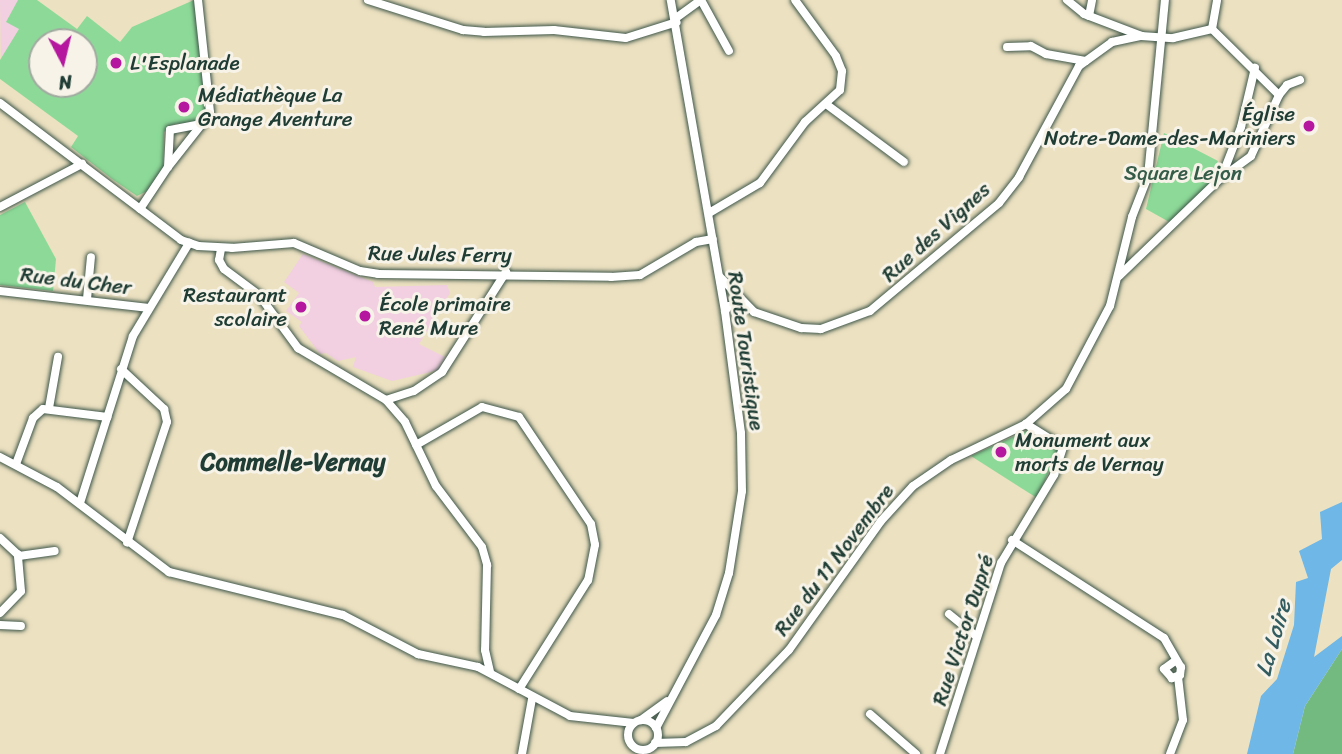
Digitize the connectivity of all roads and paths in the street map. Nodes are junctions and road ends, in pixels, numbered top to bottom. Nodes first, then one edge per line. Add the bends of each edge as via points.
1 (198, 0) edge
2 (368, 0) edge
3 (671, 0) edge
4 (701, 0) edge
5 (795, 0) edge
6 (1068, 0) edge
7 (1092, 0) edge
8 (1165, 0) edge
9 (1217, 0) edge
10 (1089, 16) junction
11 (677, 20) junction
12 (1212, 29) junction
13 (1142, 36) junction
14 (1163, 37) junction
15 (1007, 47) dead end
16 (729, 51) dead end
17 (1085, 61) junction
18 (1255, 68) junction
19 (1300, 80) dead end
20 (1279, 95) junction
21 (0, 103) edge
22 (826, 104) junction
23 (202, 124) junction
24 (905, 162) dead end
25 (82, 164) junction
26 (168, 167) junction
27 (1221, 178) junction
28 (0, 207) edge
29 (141, 209) junction
30 (709, 214) junction
31 (713, 239) junction
32 (189, 243) junction
33 (220, 249) junction
34 (91, 257) dead end
35 (506, 272) junction
36 (719, 275) junction
37 (1119, 276) junction
38 (0, 291) edge
39 (87, 299) junction
40 (747, 307) junction
41 (149, 308) junction
42 (725, 312) junction
43 (58, 357) dead end
44 (121, 369) junction
45 (386, 400) junction
46 (50, 408) junction
47 (108, 417) junction
48 (1026, 424) junction
49 (416, 445) junction
50 (0, 457) edge
51 (16, 464) junction
52 (80, 503) junction
53 (0, 538) edge
54 (1012, 540) junction
55 (127, 543) junction
56 (55, 551) dead end
57 (18, 554) junction
58 (0, 613) edge
59 (949, 614) dead end
60 (0, 625) edge
61 (21, 626) dead end
62 (976, 636) junction
63 (1175, 661) junction
64 (490, 672) junction
65 (1178, 677) junction
66 (519, 689) junction
67 (671, 696) junction
68 (532, 698) junction
69 (870, 714) dead end
70 (637, 721) junction
71 (613, 722) junction
72 (657, 730) junction
73 (628, 736) junction
74 (686, 742) junction
75 (655, 743) junction
76 (643, 752) edge
77 (522, 754) edge
78 (628, 754) edge
79 (916, 754) edge
80 (940, 754) edge
81 (1170, 754) edge

1 - 23 street via 210,102
2 - 11 street via 463,30 484,32 554,30 626,38
3 - 11 street, Route Touristique
4 - 11 street
4 - 16 street
5 - 22 street via 842,71 841,90
6 - 10 street
7 - 10 street
8 - 14 street, Rue du 11 Novembre
9 - 12 street
10 - 13 street
11 - 30 street, Route Touristique
12 - 14 street, Rue des Vignes
12 - 18 street
13 - 14 street, Rue des Vignes
13 - 17 street, Rue des Vignes via 1112,42
14 - 37 street, Rue du 11 Novembre via 1150,162
15 - 17 street via 1031,46 1046,54
17 - 40 street, Rue des Vignes via 1019,177 999,203 892,296 870,311 821,329 777,322
18 - 20 street
18 - 27 street via 1241,127
19 - 20 street
20 - 27 street via 1251,156
21 - 25 street, Rue Jules Ferry
22 - 24 street
22 - 30 street via 799,129 760,183
23 - 26 street
23 - 26 street via 170,131
25 - 28 street
25 - 29 street, Rue Jules Ferry
26 - 29 street
27 - 37 street
29 - 32 street, Rue Jules Ferry
30 - 31 street, Route Touristique
31 - 35 street, Rue Jules Ferry via 696,242 653,270 633,276
31 - 36 street, Route Touristique
32 - 33 street, Rue Jules Ferry
32 - 41 street
33 - 35 street, Rue Jules Ferry via 294,243 378,274
33 - 45 street via 224,269 259,295 298,348
34 - 39 street
35 - 45 street via 442,372 414,391
36 - 40 street, Rue des Vignes
36 - 42 street, Route Touristique
37 - 48 street, Rue du 11 Novembre via 1093,343 1066,389
38 - 39 street, Rue du Cher
39 - 41 street, Rue du Cher
40 - 42 street via 729,306
41 - 44 street
42 - 67 street, Route Touristique via 741,433 739,528 716,615
43 - 46 street
44 - 47 street
44 - 55 street via 164,409 167,422
45 - 49 street via 405,422
46 - 47 street
46 - 51 street via 33,418
47 - 52 street
48 - 54 street, Rue Victor Dupré via 1063,447 1054,475
48 - 74 street, Rue du 11 Novembre via 951,460 914,486 881,521 789,650 716,726
49 - 64 street via 451,508 482,547 487,565 485,650
49 - 66 street via 481,407 519,417 591,524 595,545 588,580
50 - 51 street
51 - 52 street
52 - 55 street
53 - 57 street
54 - 62 street, Rue Victor Dupré
54 - 63 street via 1161,635
55 - 64 street via 169,572 343,615 418,654
56 - 57 street
57 - 58 street via 20,591
59 - 62 street
60 - 61 street
62 - 80 street, Rue Victor Dupré
63 - 65 street via 1182,670
63 - 65 street via 1164,671 1170,678
64 - 66 street
65 - 81 street via 1183,720
66 - 68 street
67 - 70 street, Route Touristique
67 - 72 street, Route Touristique
68 - 71 street via 570,716
68 - 77 street
69 - 79 street
70 - 71 street
70 - 72 street
70 - 73 street
71 - 73 street
72 - 74 street
72 - 75 street
73 - 76 street
73 - 78 street
74 - 75 street, Rue du 11 Novembre
75 - 76 street

